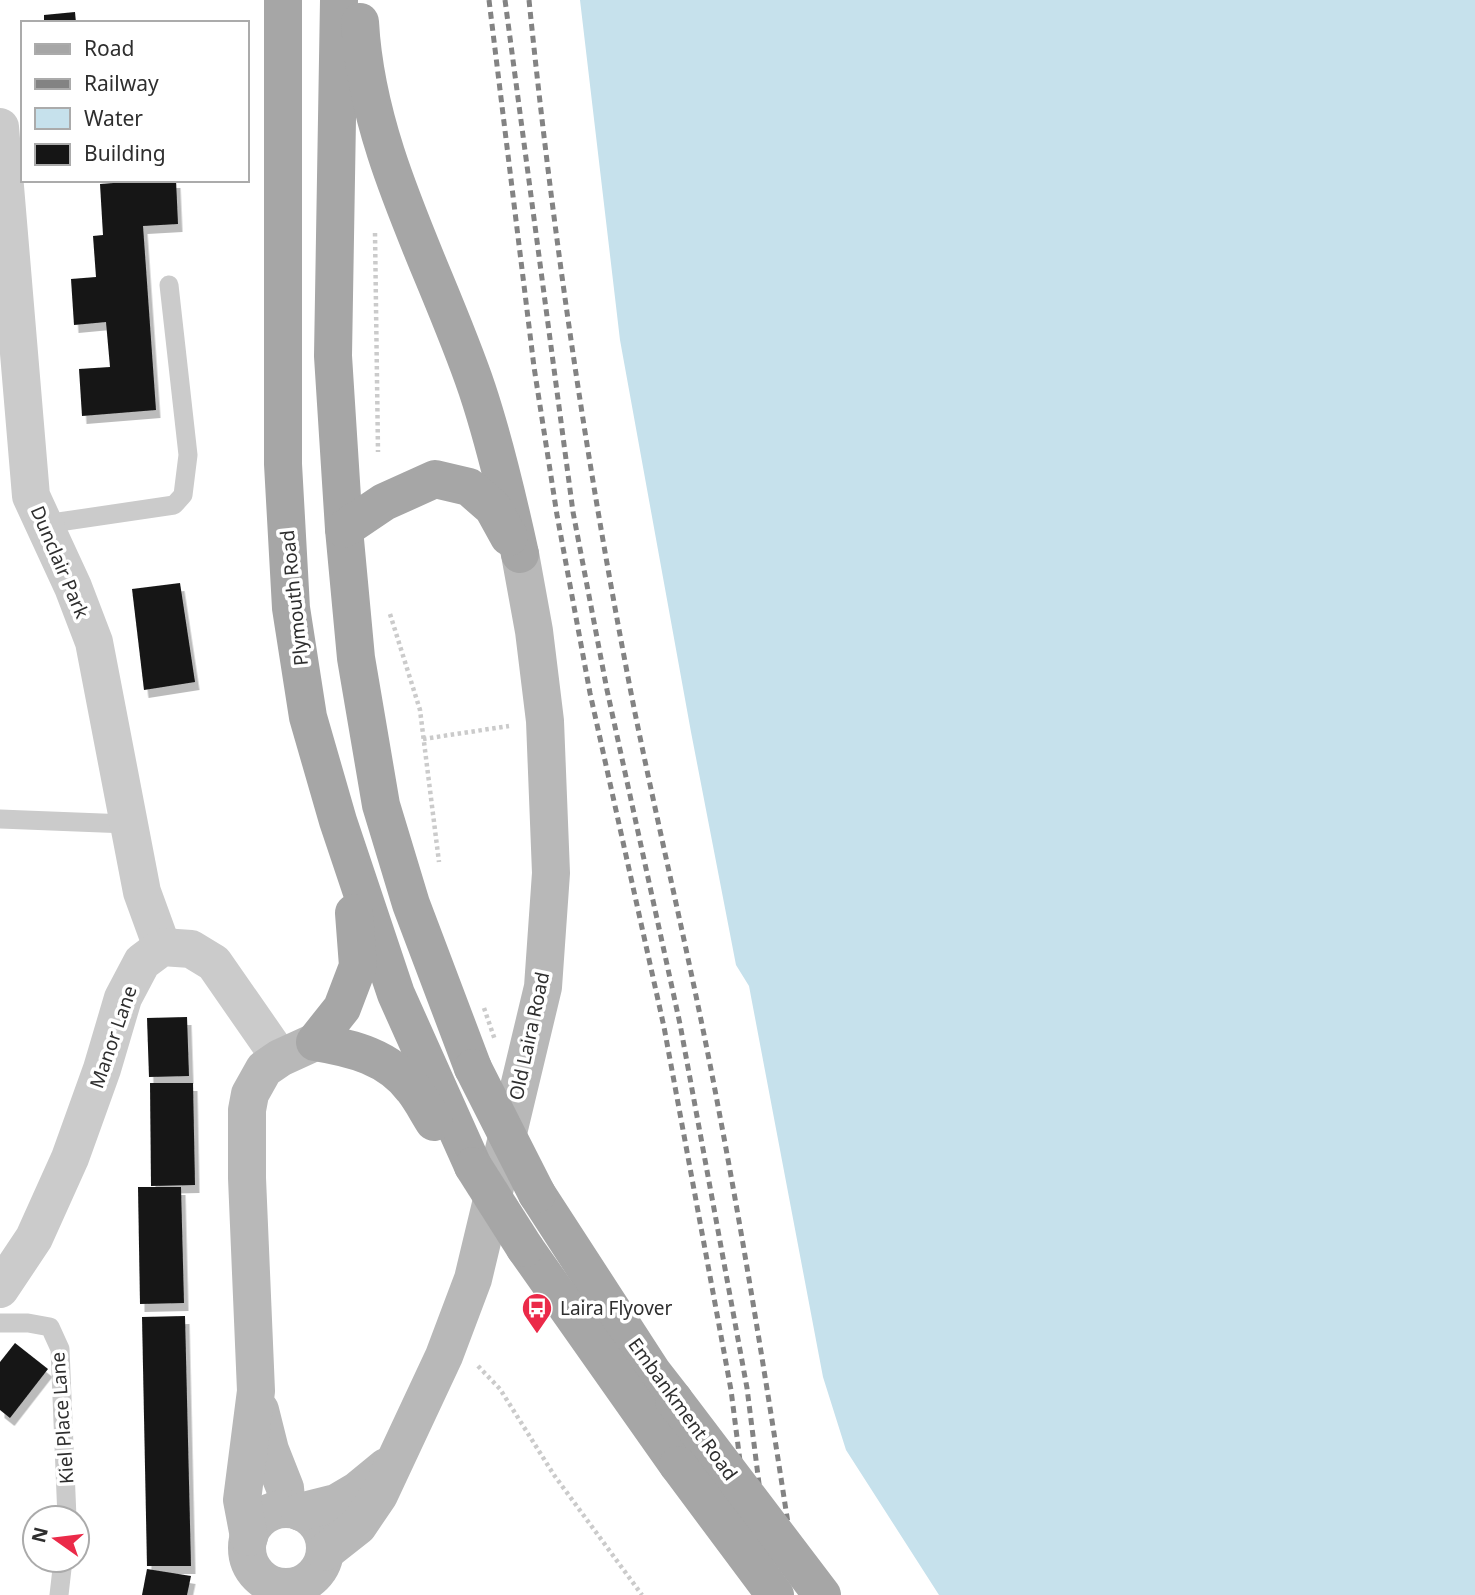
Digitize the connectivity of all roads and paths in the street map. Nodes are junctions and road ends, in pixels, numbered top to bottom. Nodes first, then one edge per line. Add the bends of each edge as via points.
1 (283, 0) edge
2 (339, 0) edge
3 (359, 0) edge
4 (0, 127) edge
5 (375, 229) dead end
6 (169, 285) dead end
7 (384, 502) junction
8 (45, 524) junction
9 (344, 529) junction
10 (520, 554) junction
11 (389, 611) dead end
12 (545, 721) junction
13 (424, 739) junction
14 (0, 819) edge
15 (338, 821) junction
16 (127, 824) junction
17 (439, 863) dead end
18 (162, 947) junction
19 (480, 995) dead end
20 (484, 1008) dead end
21 (315, 1042) junction
22 (280, 1058) junction
23 (471, 1162) junction
24 (0, 1289) edge
25 (0, 1323) edge
26 (449, 1340) junction
27 (256, 1391) junction
28 (397, 1459) junction
29 (66, 1504) edge
30 (293, 1511) junction
31 (324, 1552) junction
32 (250, 1567) edge
33 (61, 1574) edge
34 (296, 1590) edge
35 (59, 1595) edge
36 (642, 1595) edge
37 (775, 1595) edge
38 (822, 1595) edge

1 - 15 main road, Plymouth Road via 283,464 291,608 308,716
2 - 9 main road via 333,356
3 - 10 main road via 363,62 388,162 477,389
4 - 8 street, Dunclair Park via 27,462 31,496
5 - 7 path via 378,464
6 - 8 lane via 188,455 183,495 174,505
7 - 9 main road
7 - 10 main road via 435,479 469,487 493,508
8 - 16 street, Dunclair Park via 94,642
9 - 38 main road, Embankment Road, bridge via 356,659 382,806 411,904 473,1068 537,1194 653,1373
10 - 12 main road, Old Laira Road
11 - 13 path via 420,710
12 - 13 path
12 - 26 main road, Old Laira Road via 551,873 542,987 473,1279
13 - 17 path
14 - 16 lane
15 - 21 main road via 355,918 358,966 342,1009
15 - 23 main road, Plymouth Road via 396,994
16 - 18 street, Dunclair Park via 142,892
18 - 22 street via 191,949 214,963
18 - 24 street, Manor Lane via 142,961 123,998 70,1158 34,1238
19 - 20 path
21 - 22 main road
21 - 23 main road via 383,1061 413,1087 443,1136
22 - 27 main road via 264,1069 250,1094 246,1126
23 - 37 main road, Embankment Road, bridge via 525,1248
25 - 29 lane, Kiel Place Lane via 50,1327 60,1349
26 - 28 main road, Old Laira Road
26 - 36 path via 499,1388 554,1475
27 - 30 main road via 270,1450
27 - 32 main road via 242,1500
28 - 30 main road, Old Laira Road via 335,1503
28 - 31 main road, Old Laira Road via 358,1526
30 - 31 main road via 319,1528
30 - 32 main road via 274,1511 254,1525
31 - 34 main road via 317,1573
32 - 34 main road via 273,1585
33 - 35 lane

